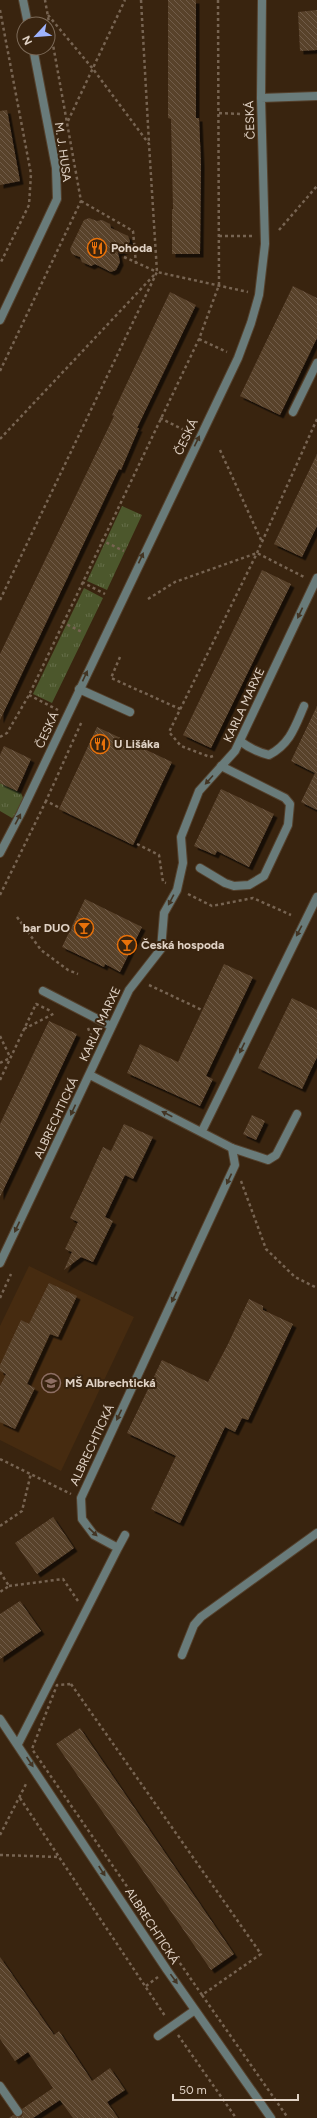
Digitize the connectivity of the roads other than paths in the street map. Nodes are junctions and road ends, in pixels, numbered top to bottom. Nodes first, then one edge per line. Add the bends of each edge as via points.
1 (23, 0) edge
2 (262, 0) edge
3 (26, 16) edge
4 (35, 56) edge
5 (317, 96) edge
6 (261, 98) junction
7 (0, 320) edge
8 (317, 363) edge
9 (293, 412) dead end
10 (317, 578) edge
11 (79, 689) junction
12 (304, 706) dead end
13 (130, 712) dead end
14 (240, 741) junction
15 (221, 766) junction
16 (0, 853) edge
17 (200, 868) dead end
18 (317, 897) edge
19 (43, 991) dead end
20 (111, 1026) junction
21 (90, 1075) junction
22 (297, 1114) dead end
23 (202, 1131) junction
24 (232, 1148) junction
25 (0, 1263) edge
26 (317, 1533) edge
27 (125, 1535) dead end
28 (118, 1548) junction
29 (182, 1655) dead end
30 (0, 1719) edge
31 (18, 1744) junction
32 (195, 2010) junction
33 (158, 2036) dead end
34 (0, 2086) edge
35 (18, 2112) dead end
36 (271, 2118) edge

1 - 3 street
2 - 6 street, ČESKÁ
4 - 7 street, M. J. HUSA via 56,168 57,199
5 - 6 street
11 -> 6 street, ČESKÁ via 238,358 251,323 260,291 265,244
8 - 9 street
10 -> 14 street, KARLA MARXE
11 - 13 street
16 -> 11 street, ČESKÁ
12 - 14 street via 288,741 269,755 251,749
14 - 15 street, KARLA MARXE via 235,751
15 - 17 street via 285,798 290,804 290,816 264,876 249,886 225,883
15 -> 20 street, KARLA MARXE via 199,791 181,837 183,863 177,890 164,913 161,949 129,990
18 -> 23 street
19 - 20 street
20 - 21 street, KARLA MARXE
23 -> 21 street, ALBRECHTICKÁ
21 -> 25 street, ALBRECHTICKÁ
22 - 24 street, ALBRECHTICKÁ via 276,1155 268,1160
23 - 24 street, ALBRECHTICKÁ
24 -> 28 street, ALBRECHTICKÁ via 235,1165 81,1498 82,1519 94,1535
26 - 29 street via 201,1617 194,1625
27 - 28 street
28 - 31 street
30 - 31 street, ALBRECHTICKÁ
31 -> 32 street, ALBRECHTICKÁ
32 - 33 street
32 - 36 street, ALBRECHTICKÁ
34 - 35 street

